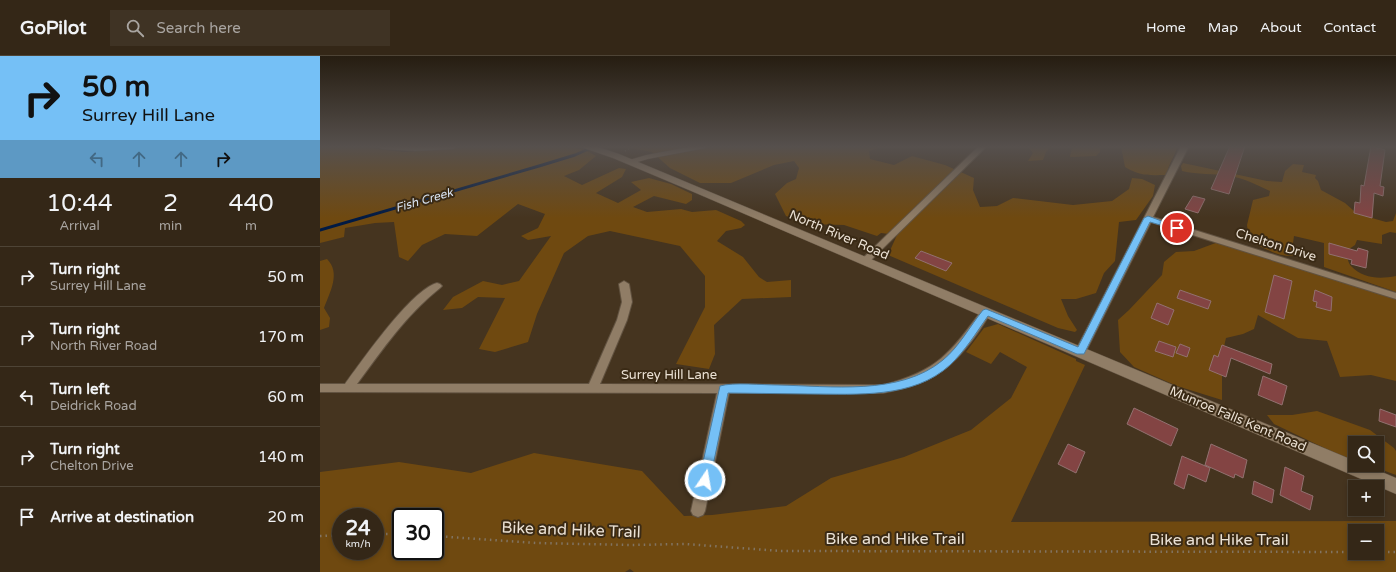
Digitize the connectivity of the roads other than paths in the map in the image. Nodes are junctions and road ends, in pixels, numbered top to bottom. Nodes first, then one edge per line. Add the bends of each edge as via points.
1 (649, 170) edge
2 (958, 170) edge
3 (1173, 170) edge
4 (1148, 218) junction
5 (865, 261) junction
6 (624, 284) dead end
7 (437, 286) dead end
8 (1396, 296) edge
9 (986, 312) junction
10 (1080, 352) junction
11 (320, 388) edge
12 (348, 388) junction
13 (593, 388) junction
14 (724, 389) junction
15 (1396, 486) edge
16 (698, 511) dead end

1 - 5 street, North River Road
2 - 5 street
3 - 4 street
4 - 8 street, Chelton Drive
4 - 10 street
5 - 9 street, North River Road
6 - 13 street via 626,308
7 - 12 street via 408,310
9 - 10 street, North River Road
9 - 14 street, Surrey Hill Lane via 947,362 932,373 905,384 869,390
10 - 15 street, Munroe Falls Kent Road
11 - 12 street, Surrey Hill Lane
12 - 13 street, Surrey Hill Lane
13 - 14 street, Surrey Hill Lane
14 - 16 street

